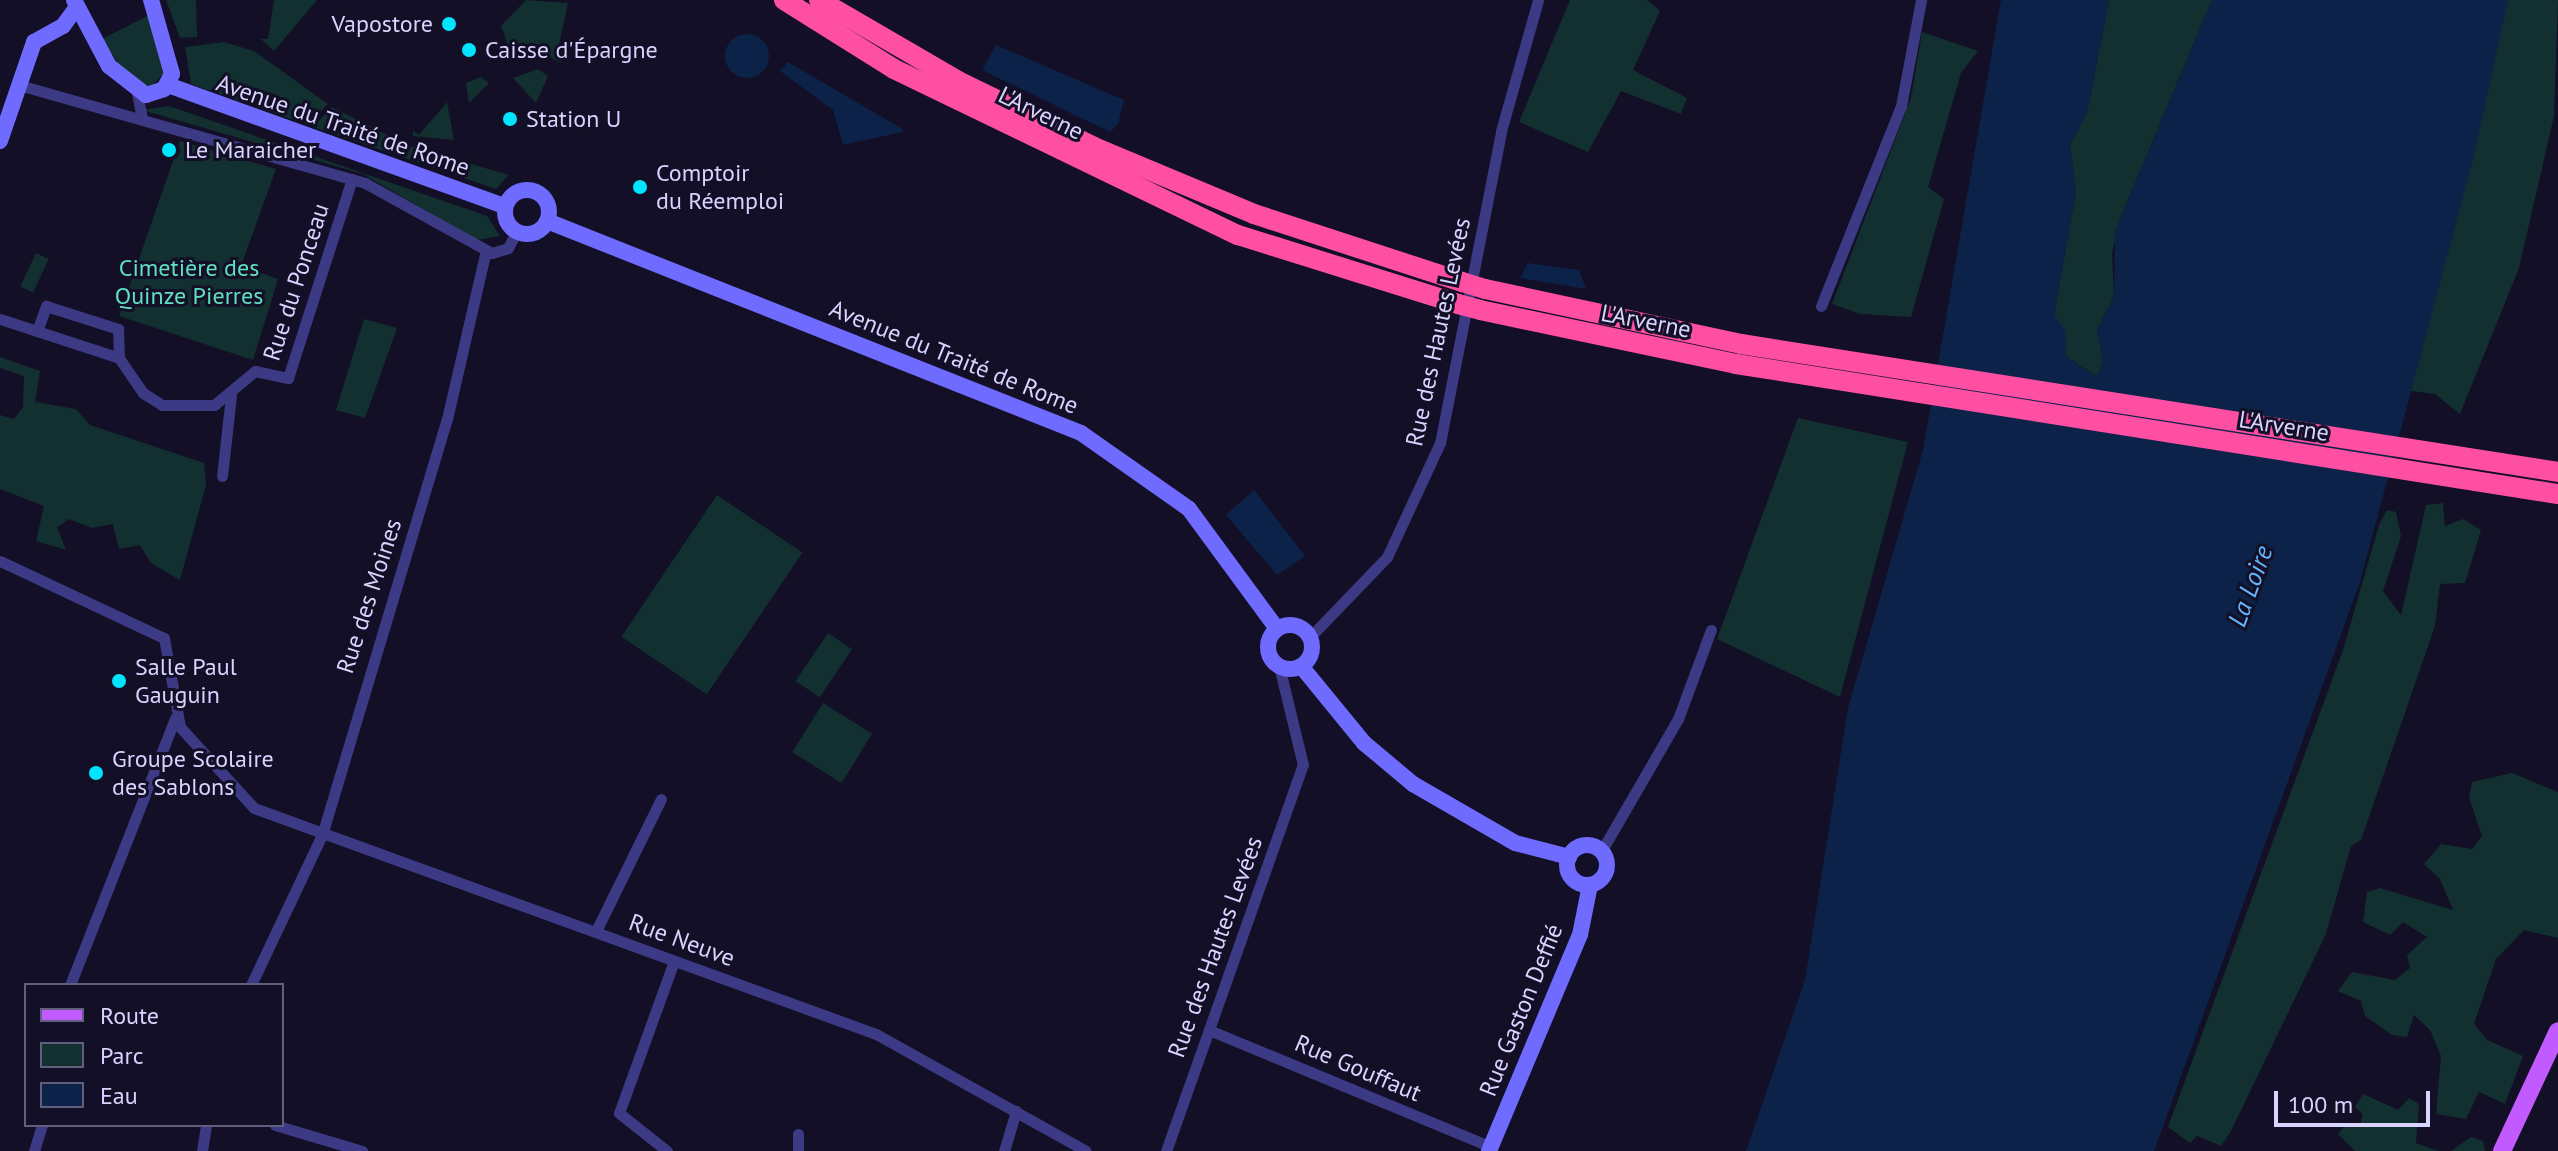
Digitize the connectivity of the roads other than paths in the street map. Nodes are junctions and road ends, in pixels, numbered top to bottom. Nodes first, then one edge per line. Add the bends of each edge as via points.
1 (151, 0) edge
2 (784, 0) edge
3 (819, 0) edge
4 (1538, 0) edge
5 (1921, 0) edge
6 (76, 4) edge
7 (84, 25) junction
8 (63, 26) junction
9 (19, 85) junction
10 (168, 85) junction
11 (137, 93) junction
12 (142, 118) junction
13 (0, 141) edge
14 (352, 179) junction
15 (505, 206) junction
16 (547, 221) junction
17 (516, 232) junction
18 (484, 249) junction
19 (1821, 306) dead end
20 (0, 319) edge
21 (37, 331) junction
22 (119, 358) junction
23 (231, 396) junction
24 (2558, 472) edge
25 (222, 476) dead end
26 (2558, 494) edge
27 (0, 561) edge
28 (1277, 629) junction
29 (1711, 630) dead end
30 (1310, 637) junction
31 (1279, 666) junction
32 (1301, 666) junction
33 (175, 718) junction
34 (661, 799) dead end
35 (323, 830) junction
36 (1602, 850) junction
37 (1569, 857) junction
38 (1590, 885) junction
39 (596, 931) junction
40 (674, 961) junction
41 (71, 983) edge
42 (252, 983) edge
43 (1209, 1030) junction
44 (2558, 1031) edge
45 (2558, 1049) edge
46 (1016, 1111) junction
47 (41, 1127) edge
48 (206, 1127) edge
49 (282, 1127) edge
50 (798, 1134) dead end
51 (1490, 1149) edge
52 (34, 1151) edge
53 (202, 1151) edge
54 (362, 1151) edge
55 (667, 1151) edge
56 (798, 1151) edge
57 (1004, 1151) edge
58 (1086, 1151) edge
59 (1166, 1151) edge
60 (2502, 1151) edge
61 (2515, 1151) edge

1 - 10 main road via 173,64
2 - 26 highway, L'Arverne, bridge via 894,69 1238,235 1458,304 1883,389
3 - 24 highway, L'Arverne, bridge via 958,81 1101,150 1254,214 1485,289 1666,330
4 - 30 street, Rue des Hautes Levées via 1504,117 1440,443 1387,557
5 - 19 street via 1901,106
6 - 7 main road
6 - 8 main road
7 - 8 main road
7 - 11 main road via 109,66
8 - 9 main road via 34,42
9 - 12 street
9 - 13 main road
10 - 11 main road
10 - 15 main road, Avenue du Traité de Rome
11 - 12 street
12 - 14 street
14 - 18 street via 411,203
14 - 23 street, Rue du Ponceau via 295,372 284,379 255,371
15 - 16 main road via 516,193 532,190 545,200
15 - 17 main road
16 - 17 main road via 534,233
16 - 28 main road, Avenue du Traité de Rome via 1039,413 1105,447 1189,509
17 - 18 street via 502,252
18 - 35 street, Rue des Moines via 447,419
20 - 21 street
21 - 22 street
21 - 22 street, Rue du Ponceau via 46,306 118,329
22 - 23 street, Rue du Ponceau via 143,393 162,405 203,408
23 - 25 street
27 - 33 street via 164,638 172,654
28 - 30 main road via 1295,626
28 - 31 main road via 1268,648
29 - 36 street via 1678,719
30 - 32 main road via 1312,650
31 - 32 main road
31 - 43 street, Rue des Hautes Levées via 1303,765
32 - 37 main road via 1364,743 1413,784 1515,843
33 - 35 street, Rue Neuve via 203,760 248,804
33 - 41 street
34 - 39 street
35 - 39 street, Rue Neuve
35 - 42 street, Rue des Moines
36 - 37 main road via 1583,845
36 - 38 main road via 1607,870
37 - 38 main road via 1572,878
38 - 51 main road, Rue Gaston Deffié via 1580,935
39 - 40 street, Rue Neuve
40 - 46 street, Rue Neuve via 876,1034
40 - 55 street via 619,1113
43 - 51 street, Rue Gouffaut
43 - 59 street, Rue des Hautes Levées
44 - 60 main road
45 - 61 main road
46 - 57 street
46 - 58 street, Rue Neuve
47 - 52 street
48 - 53 street
49 - 54 street
50 - 56 street

